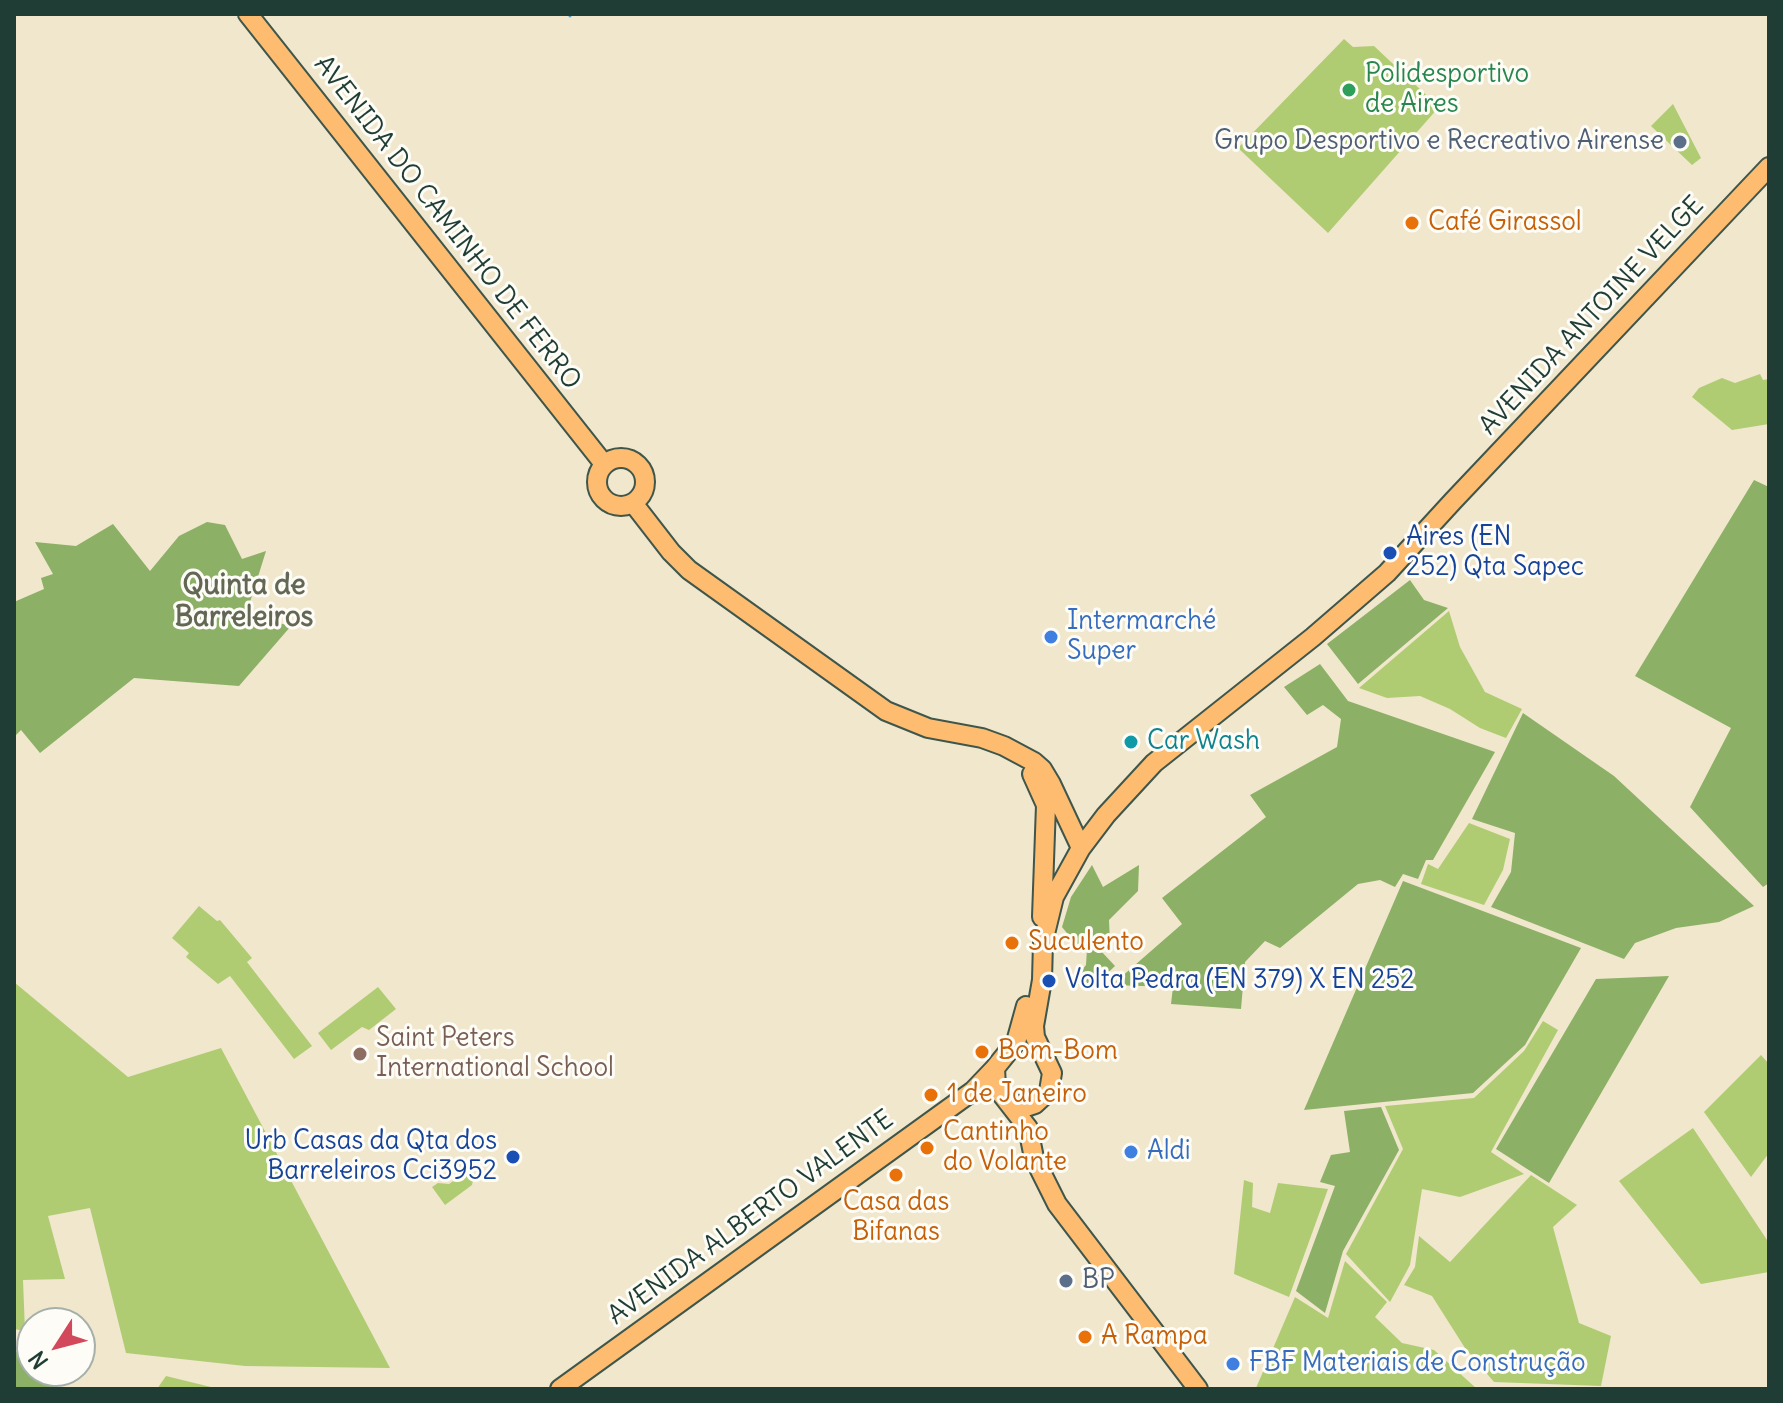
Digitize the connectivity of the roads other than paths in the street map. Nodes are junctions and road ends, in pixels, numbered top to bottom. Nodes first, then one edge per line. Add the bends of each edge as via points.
1 (248, 14) edge
2 (1769, 167) edge
3 (604, 464) junction
4 (633, 503) junction
5 (1017, 752) junction
6 (1060, 803) junction
7 (1109, 811) junction
8 (1081, 848) junction
9 (1042, 949) junction
10 (1043, 1056) junction
11 (1001, 1061) junction
12 (973, 1091) junction
13 (1004, 1099) junction
14 (1035, 1104) junction
15 (1028, 1128) junction
16 (560, 1389) edge
17 (1198, 1389) edge

1 - 3 main road, AVENIDA DO CAMINHO DE FERRO
2 - 7 main road, AVENIDA ANTOINE VELGE via 1387,573 1154,763
3 - 4 main road via 597,483 601,496 612,505
3 - 4 main road via 619,457 641,467 644,491
4 - 5 main road via 689,570 886,711 907,722 982,738
5 - 6 main road via 1042,769
5 - 9 main road via 1046,805
6 - 7 main road via 1079,816
6 - 8 main road
7 - 8 main road, AVENIDA ANTOINE VELGE
8 - 9 main road, AVENIDA ANTOINE VELGE via 1054,897
9 - 10 main road via 1034,1026
9 - 11 main road, AVENIDA ALBERTO VALENTE via 1020,1033
10 - 11 main road via 1025,1048
10 - 14 main road via 1052,1082
11 - 12 main road, AVENIDA ALBERTO VALENTE
11 - 13 main road via 996,1087
12 - 13 main road via 987,1090
12 - 16 main road, AVENIDA ALBERTO VALENTE
13 - 14 main road via 1016,1106
13 - 15 main road
14 - 15 main road
15 - 17 main road via 1034,1158 1057,1204

